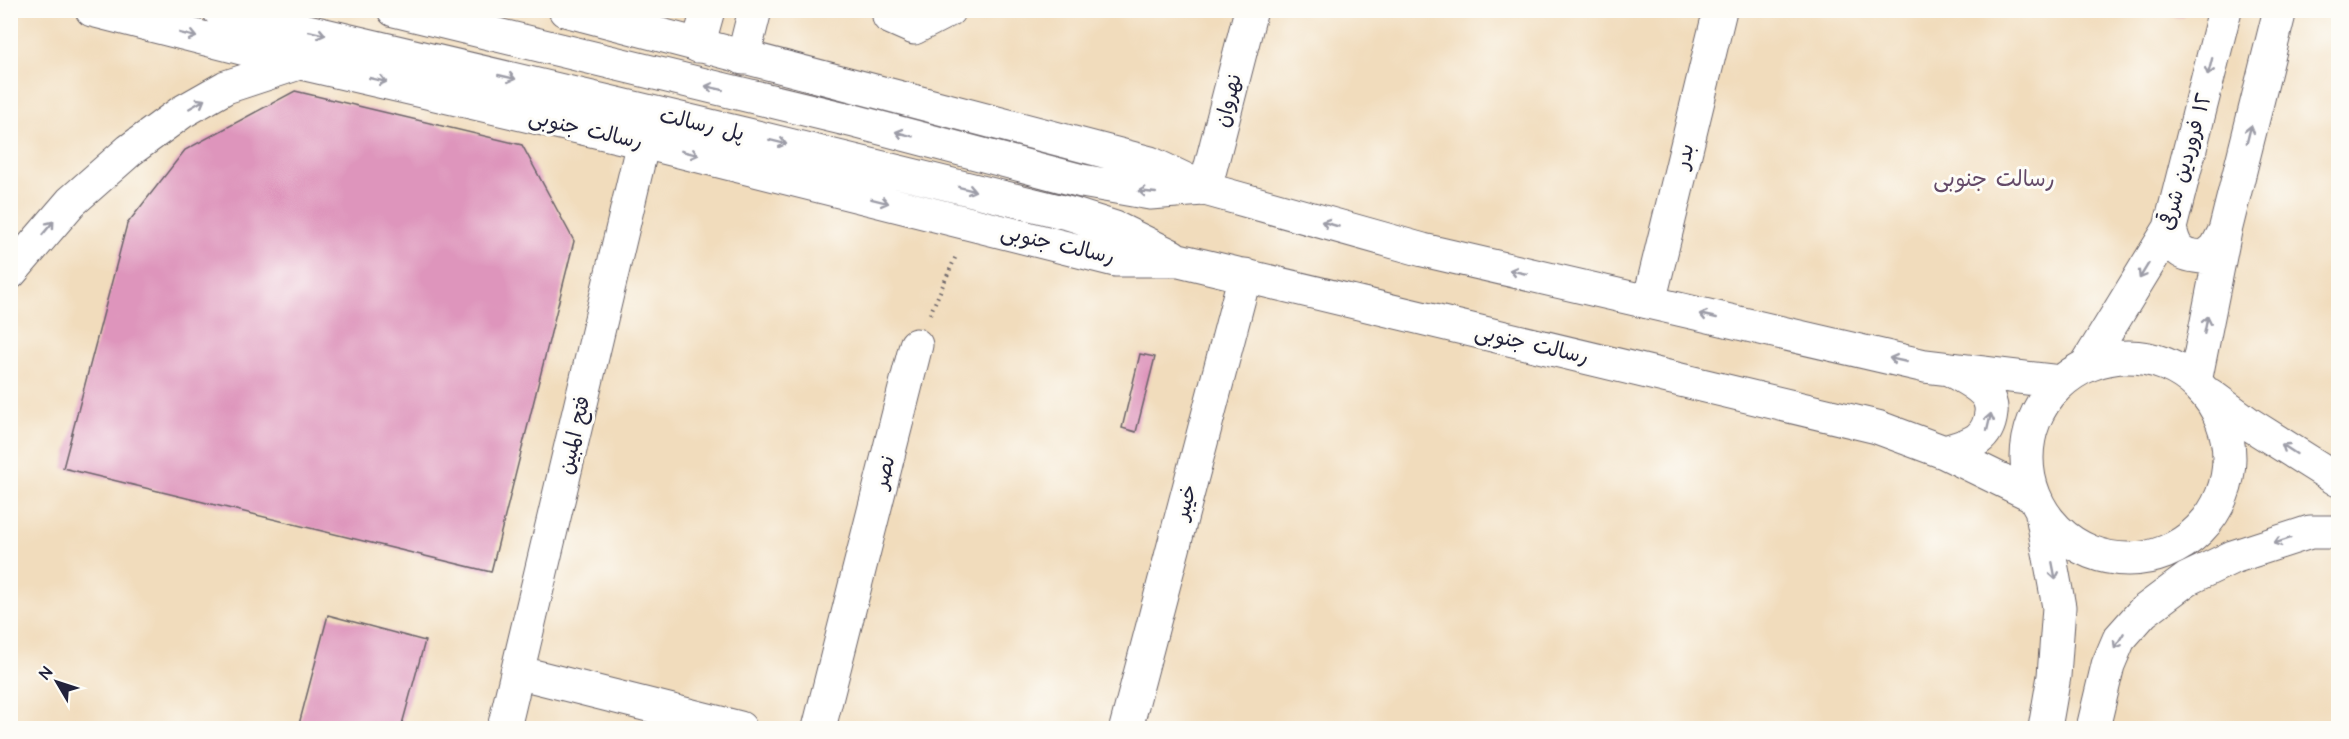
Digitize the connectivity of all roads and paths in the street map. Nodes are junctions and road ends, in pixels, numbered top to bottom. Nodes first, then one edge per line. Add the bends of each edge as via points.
1 (219, 10) edge
2 (394, 10) edge
3 (565, 10) edge
4 (708, 10) edge
5 (755, 10) edge
6 (889, 10) edge
7 (949, 10) edge
8 (1251, 10) edge
9 (1720, 10) edge
10 (2225, 10) edge
11 (2280, 10) edge
12 (102, 14) edge
13 (698, 46) junction
14 (743, 58) junction
15 (301, 63) junction
16 (643, 142) junction
17 (1205, 189) junction
18 (970, 223) junction
19 (2170, 228) junction
20 (2225, 231) junction
21 (1179, 260) junction
22 (10, 273) edge
23 (1245, 275) junction
24 (1649, 302) junction
25 (916, 345) joint
26 (2087, 364) junction
27 (1949, 369) junction
28 (2060, 382) junction
29 (2200, 386) junction
30 (1944, 452) junction
31 (2338, 480) edge
32 (2037, 504) junction
33 (2338, 532) edge
34 (517, 672) junction
35 (504, 729) edge
36 (740, 729) edge
37 (819, 729) edge
38 (1126, 729) edge
39 (2045, 729) edge
40 (2093, 729) edge

1 -> 21 main road, پل رسالت via 1071,214 1115,228
17 -> 2 main road, پل رسالت via 1150,193 1082,181 854,121
3 - 13 main road
4 - 13 main road
5 - 14 main road
6 - 7 main road via 889,17 914,28
8 - 17 main road, نهروان
9 - 24 main road, بدر
10 -> 19 main road, ١٢ فروردین شرقی
20 -> 11 main road
12 -> 15 main road, رسالت جنوبی
13 - 14 main road
14 - 17 main road via 1150,163
15 -> 16 main road, رسالت جنوبی
22 -> 15 main road via 71,202 139,143 226,87
16 -> 18 main road, رسالت جنوبی
16 - 34 main road, فتح المبین
24 -> 17 main road via 1423,250
18 - 21 main road, رسالت جنوبی via 1115,260
18 - 25 path
19 - 20 main road via 2174,245 2187,257 2205,257 2216,248
19 -> 26 main road, ١٢ فروردین شرقی
29 -> 20 main road
21 - 23 main road, رسالت جنوبی
23 - 30 main road, رسالت جنوبی via 1877,427
23 - 38 main road, خیبر
27 -> 24 main road
25 - 37 main road, نصر
26 - 28 main road
26 - 29 main road via 2119,356 2151,358 2181,370
27 - 28 main road
30 -> 27 main road via 1971,445 1986,433 1991,408 1986,393
28 - 32 main road via 2040,405 2029,434 2026,465
31 -> 29 main road
29 - 32 main road via 2223,420 2230,452 2226,486 2212,516 2189,540 2159,555 2126,560 2093,554 2064,538
30 - 32 main road, رسالت جنوبی
32 -> 39 main road via 2059,607
33 -> 40 main road via 2310,532 2233,557 2187,579 2143,612 2119,639 2108,665
34 - 35 main road, فتح المبین
34 - 36 main road

